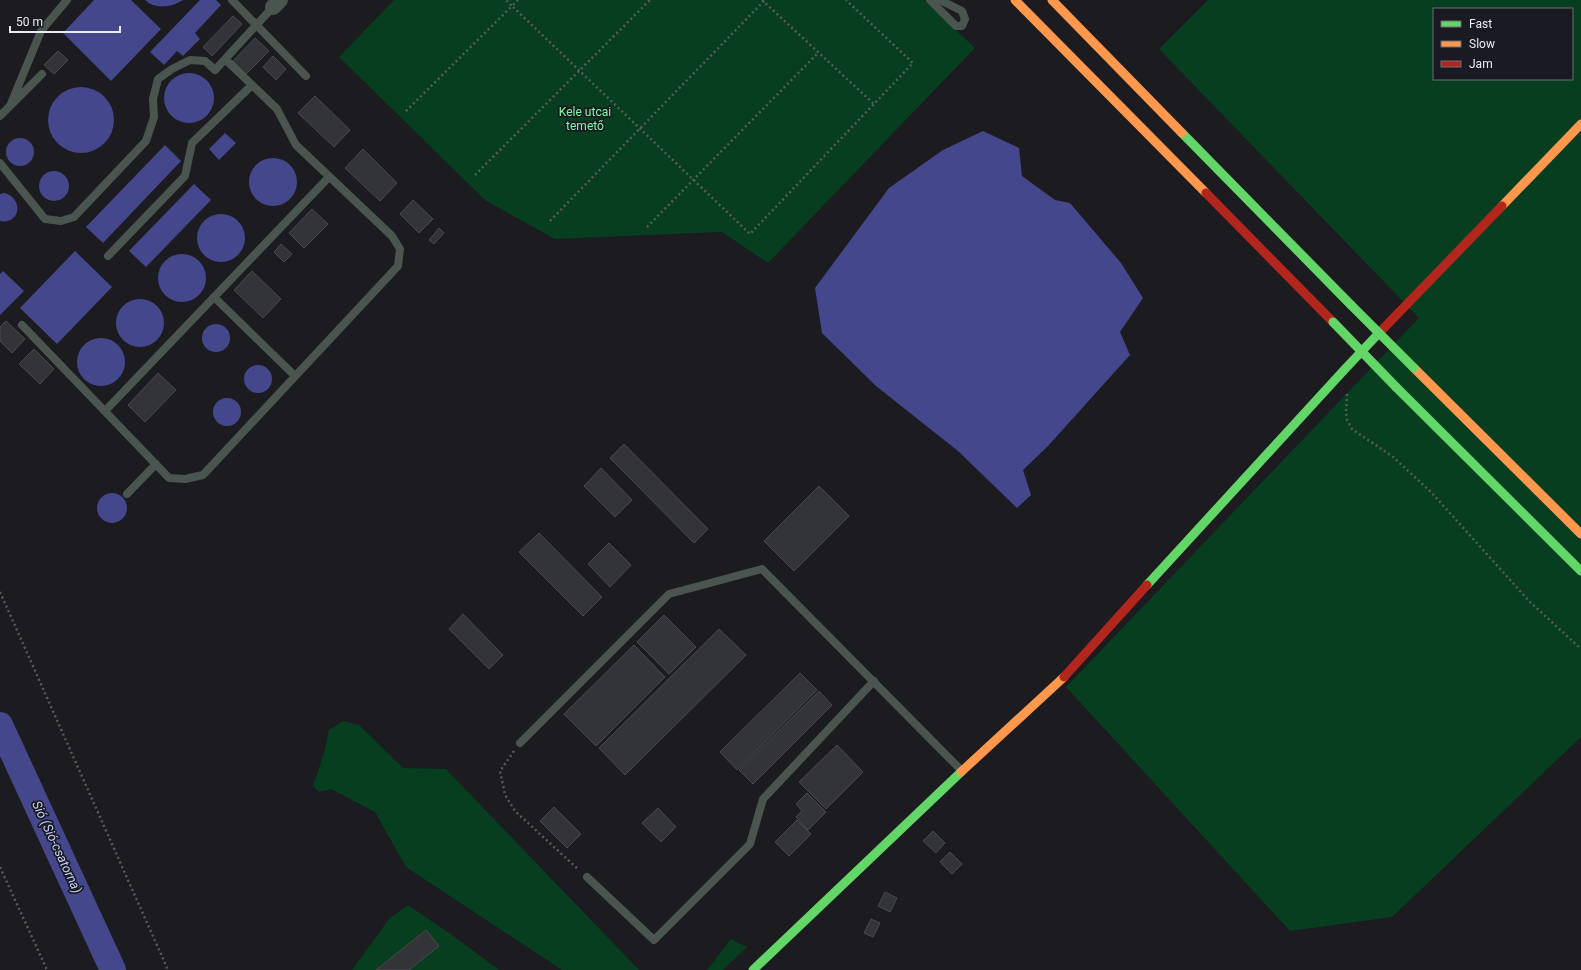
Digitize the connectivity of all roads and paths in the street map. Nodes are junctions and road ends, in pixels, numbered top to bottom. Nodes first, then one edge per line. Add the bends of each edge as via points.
1 (67, 0) edge
2 (232, 0) edge
3 (506, 0) edge
4 (518, 0) edge
5 (650, 0) edge
6 (846, 0) edge
7 (930, 0) edge
8 (940, 0) edge
9 (1015, 0) edge
10 (1052, 0) edge
11 (764, 1) edge
12 (277, 4) edge
13 (512, 6) junction
14 (257, 25) junction
15 (818, 53) junction
16 (225, 59) junction
17 (579, 71) junction
18 (42, 74) dead end
19 (306, 76) dead end
20 (252, 85) junction
21 (874, 104) junction
22 (10, 106) junction
23 (406, 111) dead end
24 (0, 116) edge
25 (1581, 124) edge
26 (640, 128) junction
27 (0, 163) edge
28 (475, 176) dead end
29 (329, 177) junction
30 (693, 180) junction
31 (550, 221) dead end
32 (647, 227) dead end
33 (108, 256) dead end
34 (214, 297) junction
35 (22, 325) dead end
36 (1345, 369) junction
37 (296, 376) junction
38 (105, 411) junction
39 (156, 464) junction
40 (127, 494) dead end
41 (1581, 534) edge
42 (1581, 571) edge
43 (0, 592) edge
44 (1581, 649) edge
45 (874, 681) junction
46 (520, 743) joint
47 (962, 772) junction
48 (0, 867) edge
49 (587, 877) joint
50 (757, 969) edge
51 (46, 970) edge
52 (168, 970) edge

1 - 22 lane via 41,31
2 - 14 lane
3 - 13 path
4 - 13 path
5 - 17 path
6 - 21 path via 913,63
7 - 8 lane via 956,26 962,26 965,19 962,11
9 - 42 main road, bridge
10 - 41 main road, bridge via 1351,305
11 - 15 path
11 - 26 path
12 - 14 lane
13 - 17 path
13 - 23 path
14 - 16 lane
14 - 19 lane
15 - 21 path
15 - 30 path
16 - 20 lane
16 - 27 lane via 215,70 205,61 190,60 158,79 153,99 154,117 146,141 74,217 61,221 45,219
17 - 26 path
17 - 28 path
18 - 22 lane
20 - 29 lane via 277,109 296,145
20 - 33 lane via 192,143 185,176
21 - 30 path via 750,234
22 - 24 lane
25 - 36 main road
26 - 30 path
26 - 31 path
29 - 34 lane
29 - 37 lane via 392,236 400,249 398,266
30 - 32 path
34 - 37 lane
34 - 38 lane
35 - 38 lane
36 - 44 path via 1346,412 1352,429 1393,457 1431,492 1529,601
36 - 47 main road via 1061,680
37 - 39 lane via 203,475 185,479 169,478
38 - 39 lane
39 - 40 lane
43 - 52 path
45 - 46 lane via 762,569 669,594
45 - 47 lane
45 - 49 lane via 763,799 750,844 654,940
46 - 49 path via 500,771 505,795 515,811
47 - 50 main road
48 - 51 path

